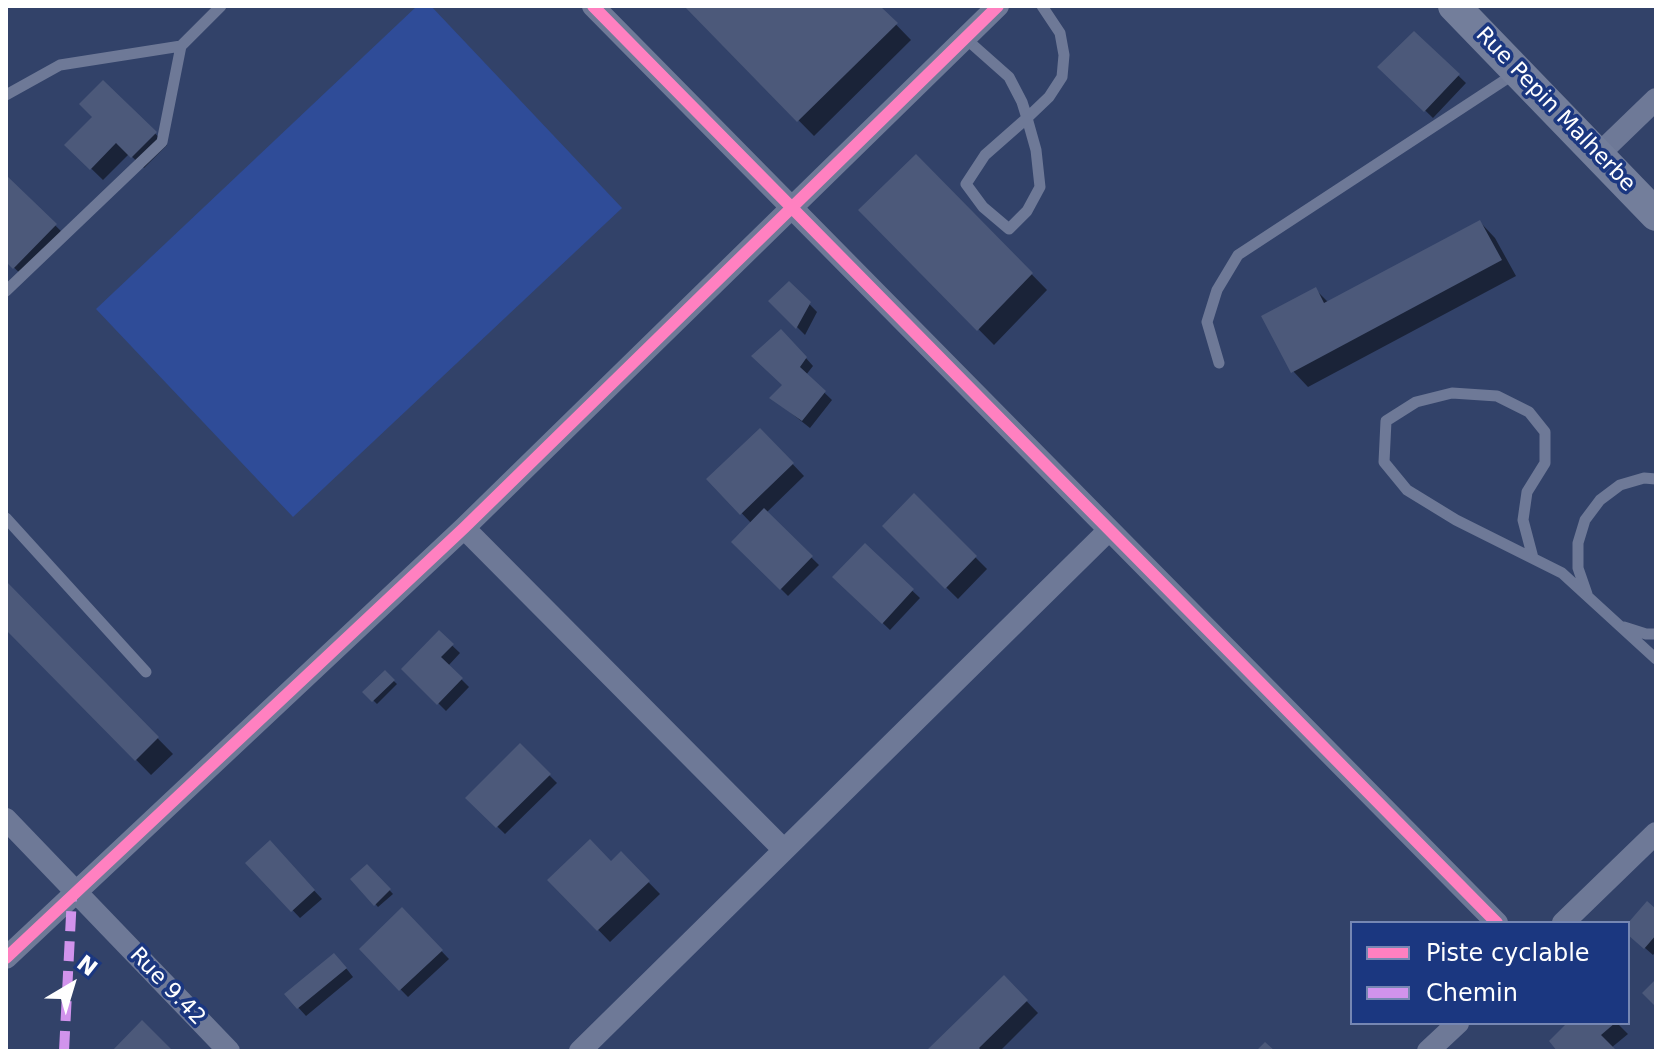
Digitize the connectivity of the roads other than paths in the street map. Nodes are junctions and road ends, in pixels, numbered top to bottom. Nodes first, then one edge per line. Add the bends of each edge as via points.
1 (221, 6) edge
2 (593, 6) edge
3 (998, 6) edge
4 (1042, 6) edge
5 (1454, 6) edge
6 (965, 38) junction
7 (181, 46) junction
8 (1518, 72) junction
9 (6, 95) edge
10 (1656, 99) edge
11 (1027, 118) junction
12 (1598, 155) junction
13 (791, 206) junction
14 (1656, 215) edge
15 (6, 291) edge
16 (1219, 363) dead end
17 (1656, 479) edge
18 (6, 518) edge
19 (464, 528) junction
20 (1109, 530) junction
21 (1533, 558) junction
22 (1602, 610) junction
23 (1619, 626) junction
24 (1656, 634) edge
25 (1656, 659) edge
26 (146, 672) dead end
27 (6, 819) edge
28 (1656, 833) edge
29 (784, 850) junction
30 (75, 893) junction
31 (1495, 921) edge
32 (1565, 921) edge
33 (6, 958) edge
34 (1456, 1025) edge
35 (229, 1051) edge
36 (580, 1051) edge
37 (1428, 1051) edge

1 - 7 lane
2 - 13 street
3 - 6 street
4 - 11 lane via 1060,33 1062,77
5 - 8 street, Rue Pepin Malherbe
6 - 11 lane via 1009,77
6 - 13 street
7 - 9 lane via 60,65
7 - 15 lane via 162,142
8 - 12 street, Rue Pepin Malherbe
8 - 16 lane via 1238,255 1217,290 1207,322
10 - 12 street
11 - 11 lane via 1040,187 1009,229 966,184 985,155
12 - 14 street, Rue Pepin Malherbe
13 - 19 street
13 - 20 street
17 - 22 lane via 1620,485 1585,520 1578,568 1585,591
18 - 26 lane
19 - 29 street
19 - 30 street
20 - 29 street
20 - 31 street
21 - 21 lane via 1407,490 1384,462 1386,421 1416,402 1452,393 1497,396 1529,412 1545,432 1545,463 1527,492 1523,520
21 - 22 lane via 1562,573
22 - 23 lane
23 - 24 lane
23 - 25 lane
27 - 30 street, Rue 9.42
28 - 32 street
29 - 36 street
30 - 33 street
30 - 35 street, Rue 9.42
34 - 37 street

